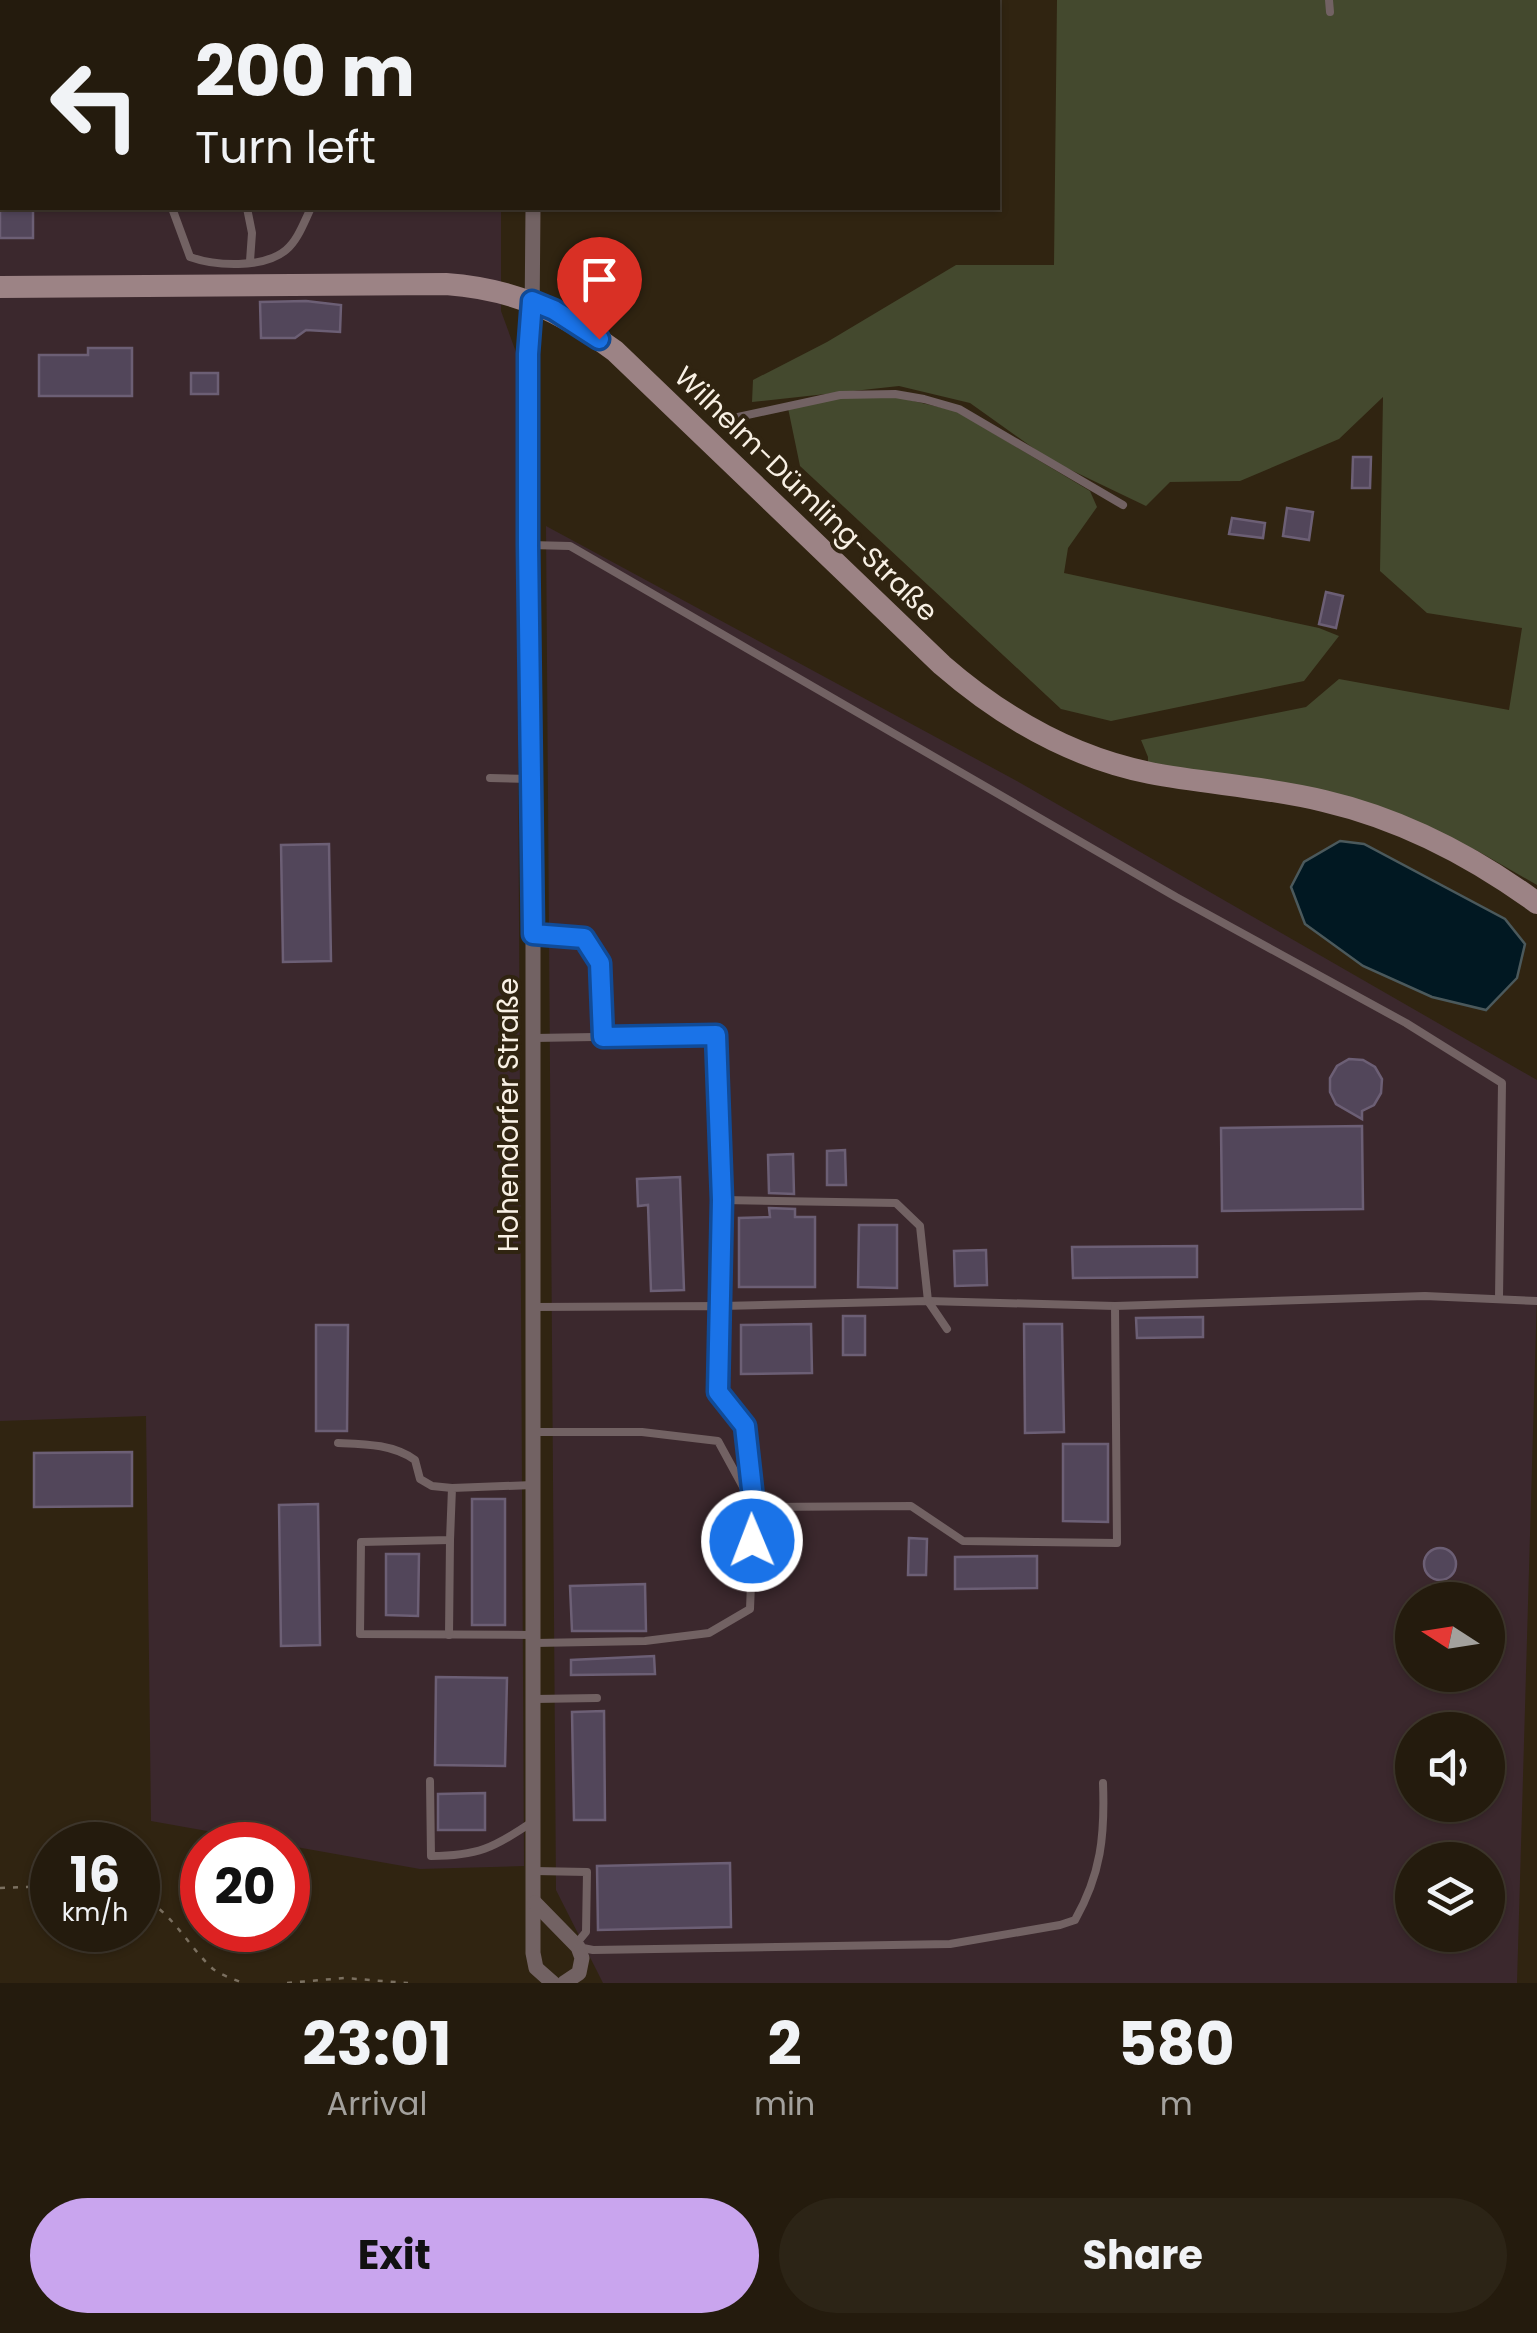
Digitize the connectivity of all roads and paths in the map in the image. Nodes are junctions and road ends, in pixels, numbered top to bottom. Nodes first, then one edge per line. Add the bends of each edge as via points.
1 (1329, 0) edge
2 (1330, 12) dead end
3 (173, 210) edge
4 (247, 210) edge
5 (310, 210) edge
6 (534, 210) edge
7 (250, 261) junction
8 (0, 286) edge
9 (532, 301) junction
10 (738, 417) dead end
11 (1122, 504) dead end
12 (528, 545) junction
13 (490, 778) dead end
14 (531, 779) junction
15 (1537, 903) edge
16 (533, 934) junction
17 (603, 1037) junction
18 (533, 1038) junction
19 (722, 1200) junction
20 (1499, 1298) junction
21 (928, 1301) junction
22 (1537, 1301) edge
23 (722, 1306) junction
24 (1114, 1306) junction
25 (534, 1307) junction
26 (947, 1329) dead end
27 (534, 1432) junction
28 (338, 1443) dead end
29 (534, 1485) junction
30 (452, 1488) junction
31 (754, 1507) junction
32 (450, 1540) junction
33 (450, 1634) junction
34 (535, 1639) junction
35 (597, 1698) dead end
36 (535, 1699) junction
37 (430, 1780) dead end
38 (1103, 1783) dead end
39 (535, 1820) junction
40 (534, 1871) junction
41 (30, 1887) edge
42 (0, 1888) edge
43 (535, 1903) junction
44 (160, 1910) edge
45 (577, 1946) junction
46 (242, 1983) edge
47 (287, 1983) edge
48 (408, 1983) edge
49 (553, 1983) edge
50 (564, 1983) edge

1 - 2 lane
3 - 7 lane via 190,257 210,264
4 - 7 lane
5 - 7 lane via 284,252
6 - 9 street, Hohendorfer Straße
8 - 9 street, Wilhelm-Dümling-Straße via 446,284
9 - 12 street, Hohendorfer Straße
9 - 15 street, Wilhelm-Dümling-Straße via 615,351 942,665 1030,730 1104,762 1282,792 1381,819 1485,867
10 - 11 lane via 840,395 924,399 959,408
12 - 14 street, Hohendorfer Straße
12 - 20 lane via 570,546 1502,1082
13 - 14 lane
14 - 16 street, Hohendorfer Straße
16 - 17 lane via 584,938 600,963
16 - 18 street, Hohendorfer Straße
17 - 18 lane
17 - 19 lane via 716,1035
18 - 25 street, Hohendorfer Straße
19 - 21 lane via 896,1202 920,1226
19 - 23 lane
20 - 22 lane
20 - 24 lane
21 - 23 lane
21 - 24 lane
21 - 26 lane
23 - 25 lane
23 - 31 lane via 718,1392 745,1426
24 - 31 lane via 1117,1542 962,1541 912,1506
25 - 27 street, Hohendorfer Straße
27 - 29 street, Hohendorfer Straße
27 - 31 lane via 642,1432 718,1441
28 - 30 lane via 407,1454 420,1479
29 - 30 lane
29 - 34 street, Hohendorfer Straße
30 - 32 lane
31 - 34 lane via 750,1609 710,1633 644,1641
32 - 33 lane
32 - 33 lane via 361,1542 360,1634
33 - 34 lane
34 - 36 street, Hohendorfer Straße
35 - 36 lane
36 - 39 street, Hohendorfer Straße
37 - 39 lane via 430,1856 468,1856
38 - 45 lane via 1105,1831 1092,1891 1075,1920 1060,1925 950,1944
39 - 40 street, Hohendorfer Straße
40 - 43 street, Hohendorfer Straße
40 - 45 lane via 587,1872 586,1932
41 - 42 path
43 - 45 street
43 - 49 street, Hohendorfer Straße via 536,1968
44 - 46 path via 215,1971
45 - 50 street via 579,1973
47 - 48 path

